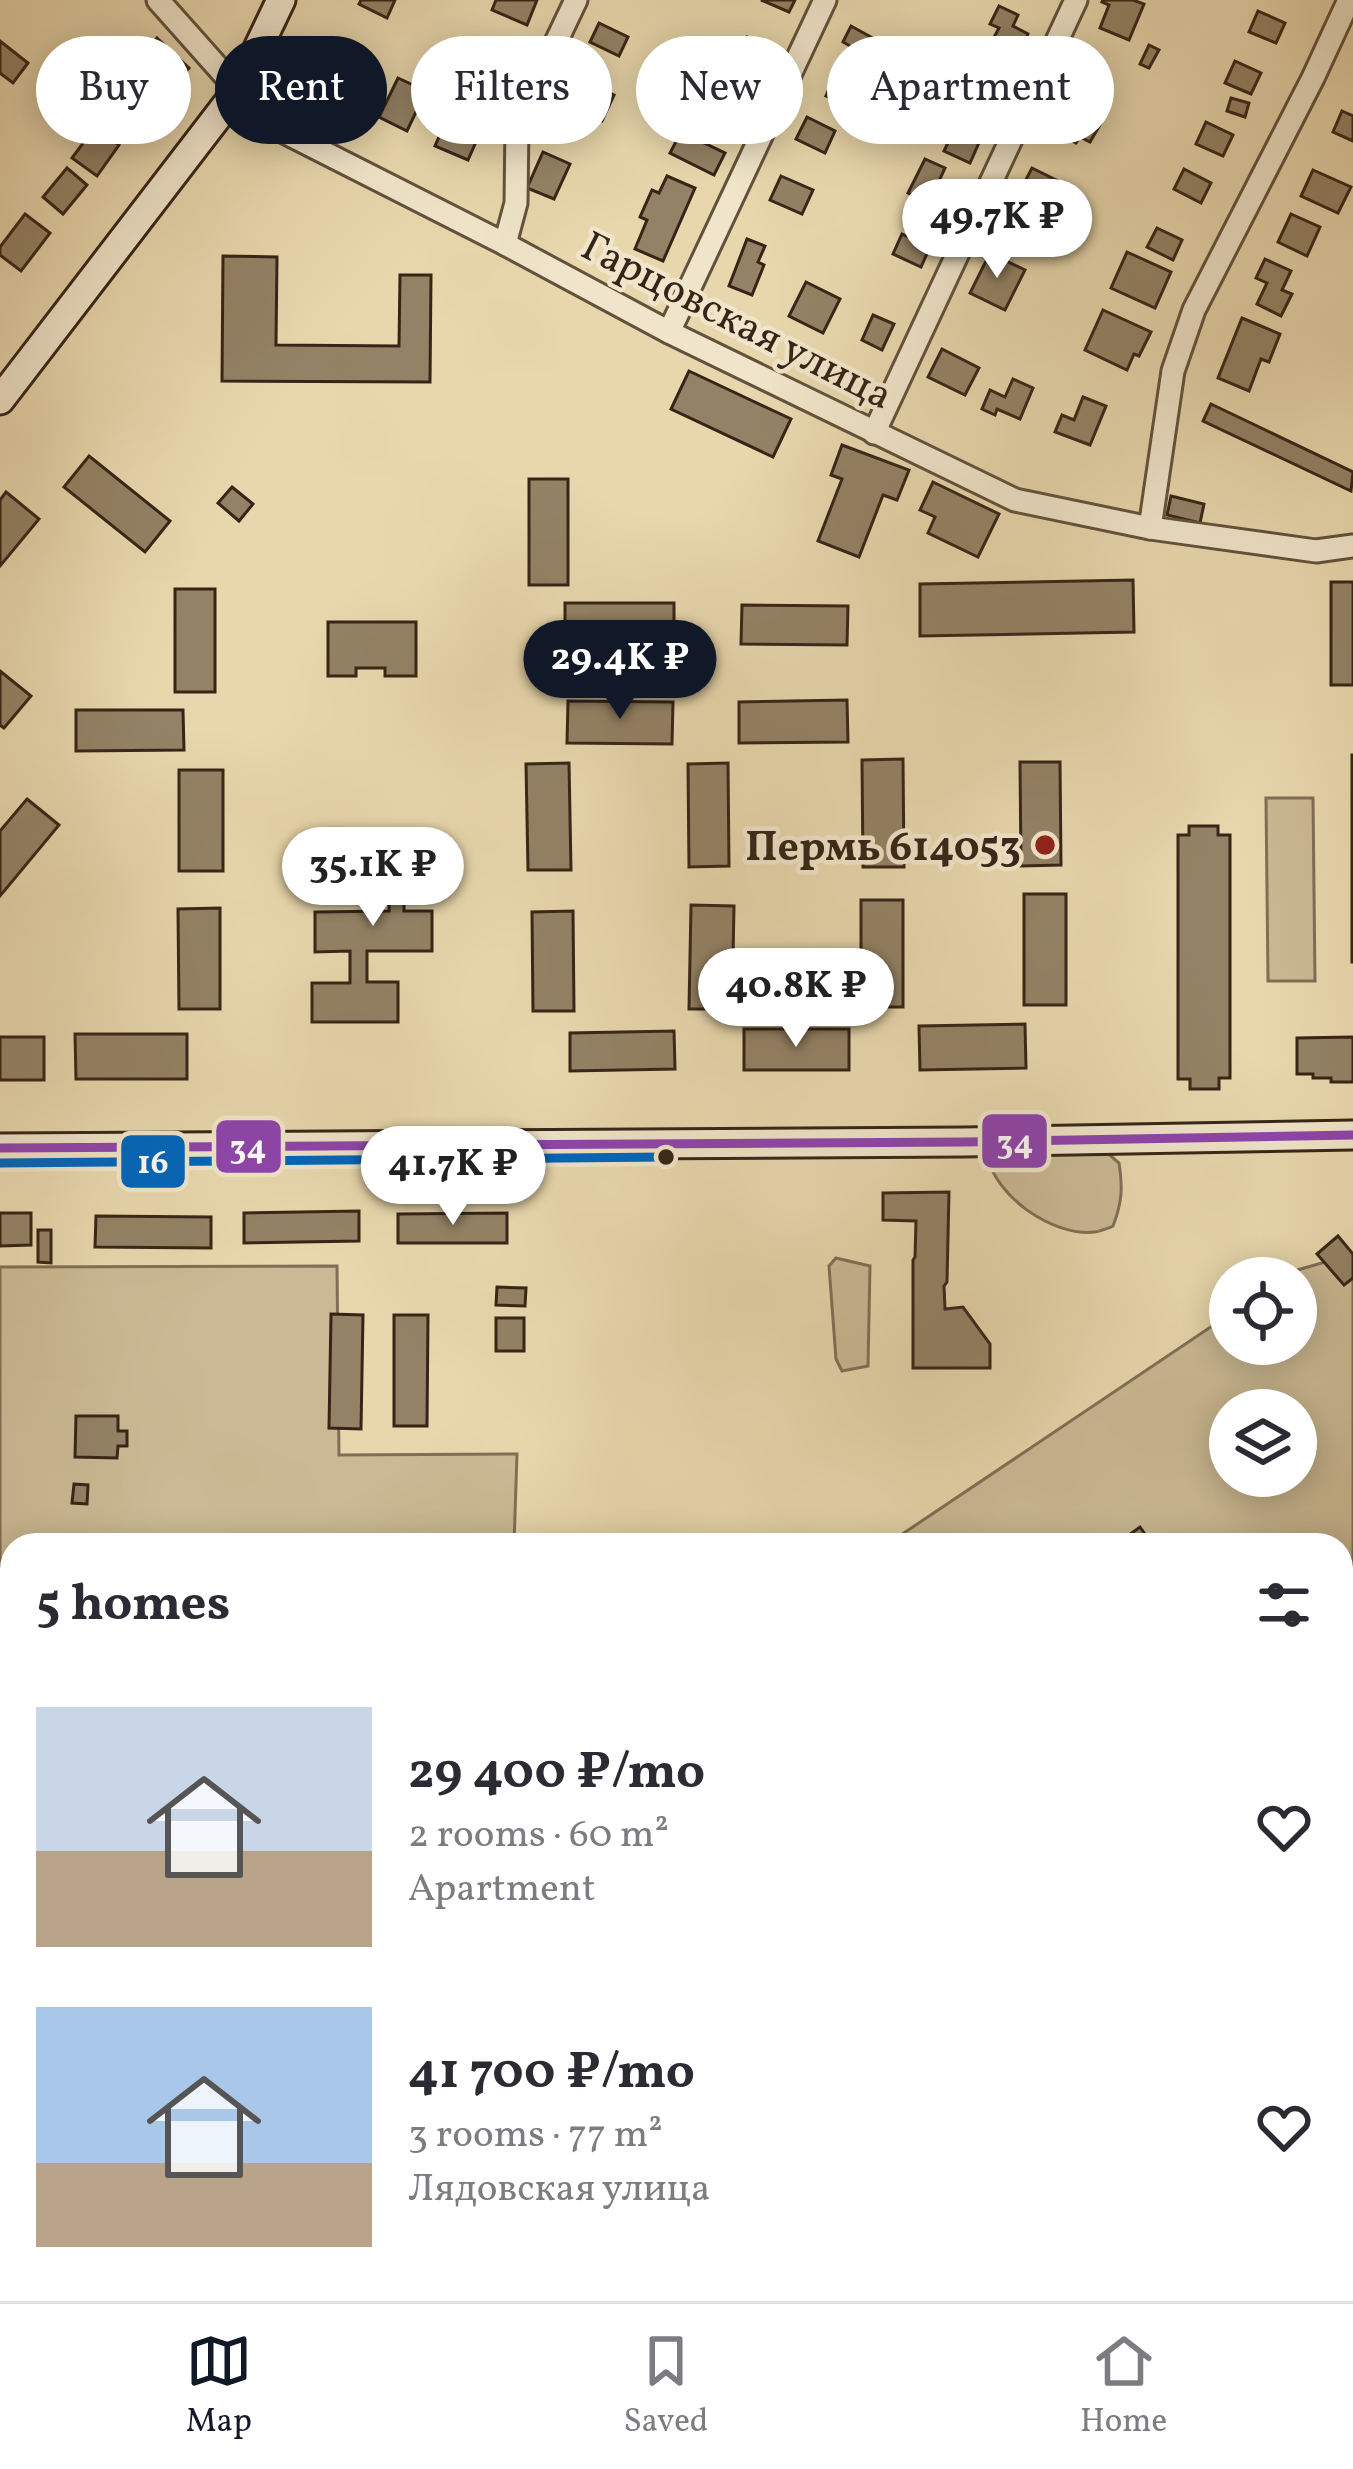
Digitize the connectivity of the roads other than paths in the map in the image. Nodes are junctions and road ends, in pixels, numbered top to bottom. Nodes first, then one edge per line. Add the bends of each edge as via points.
1 (158, 0) edge
2 (281, 0) edge
3 (575, 0) edge
4 (826, 0) edge
5 (1076, 0) edge
6 (1348, 0) edge
7 (264, 36) edge
8 (215, 64) edge
9 (215, 120) edge
10 (309, 144) edge
11 (505, 244) junction
12 (669, 332) junction
13 (0, 400) edge
14 (874, 433) junction
15 (1150, 528) junction
16 (1353, 546) edge
17 (1353, 1135) edge
18 (0, 1148) edge

1 - 8 street, Гарцовская улица
2 - 7 main road
3 - 11 street via 517,124 516,203
4 - 12 street
5 - 14 street
6 - 15 street via 1194,310 1173,371
9 - 13 main road
10 - 11 street, Гарцовская улица
11 - 12 street, Гарцовская улица
12 - 14 street, Гарцовская улица
14 - 15 street, Гарцовская улица via 1015,500
15 - 16 street, Гарцовская улица via 1316,551
17 - 18 main road

